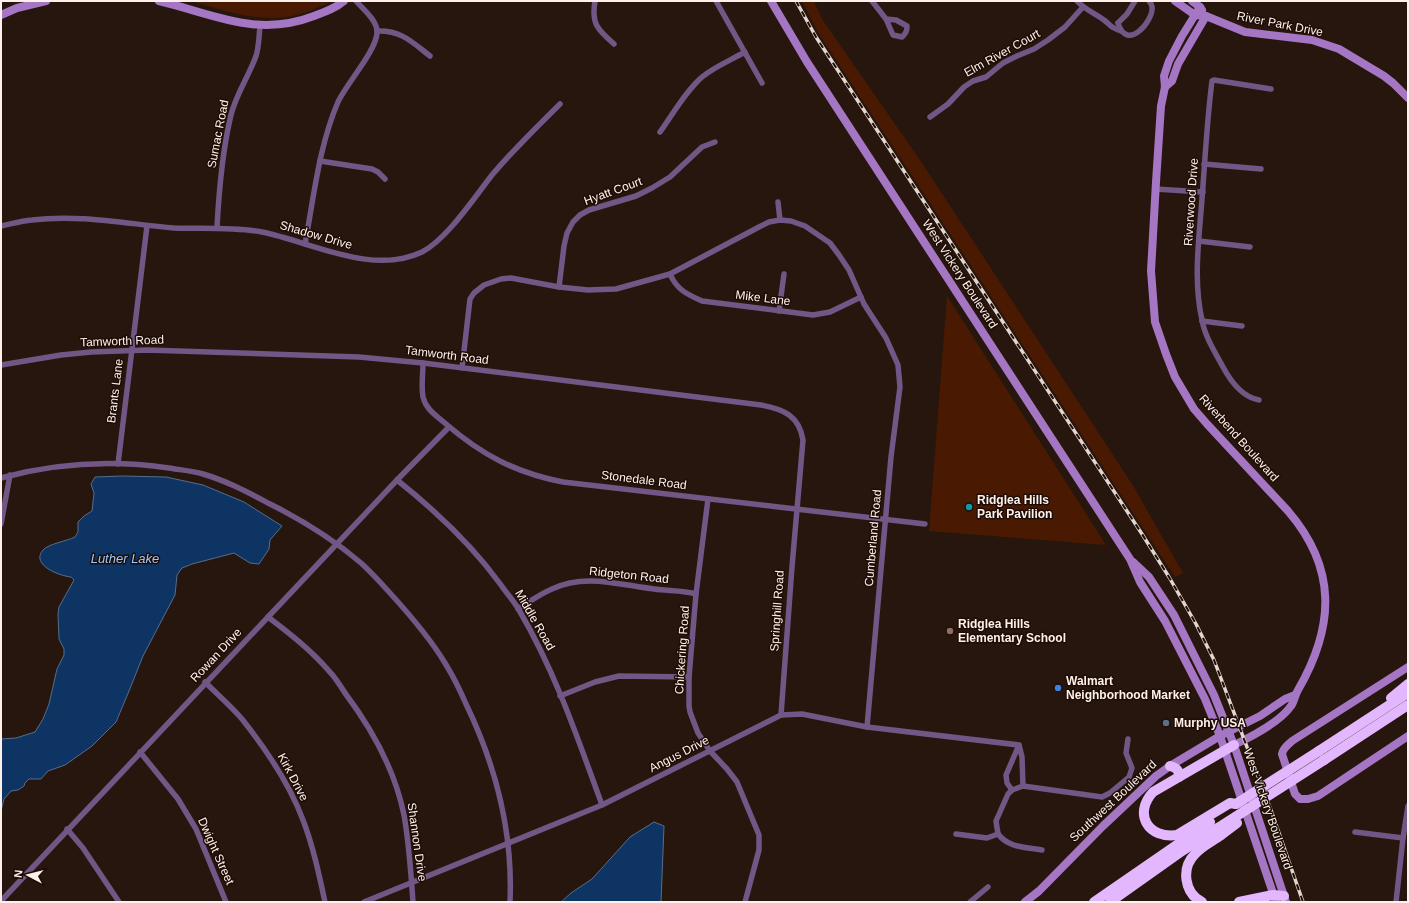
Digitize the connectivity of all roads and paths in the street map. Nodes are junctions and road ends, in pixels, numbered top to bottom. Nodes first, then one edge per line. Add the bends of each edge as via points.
1 (46, 1) edge
2 (159, 1) edge
3 (344, 1) edge
4 (356, 1) edge
5 (595, 1) edge
6 (716, 1) edge
7 (771, 1) edge
8 (872, 1) edge
9 (1077, 1) edge
10 (1136, 1) edge
11 (1149, 1) edge
12 (1175, 1) edge
13 (1192, 1) edge
14 (1200, 6) junction
15 (1082, 7) junction
16 (1, 15) edge
17 (1194, 15) junction
18 (1206, 16) junction
19 (886, 19) dead end
20 (1106, 21) junction
21 (1118, 23) junction
22 (260, 26) junction
23 (377, 31) junction
24 (1121, 31) junction
25 (614, 44) dead end
26 (745, 52) junction
27 (430, 56) dead end
28 (762, 83) dead end
29 (1165, 87) junction
30 (1271, 89) dead end
31 (1408, 98) edge
32 (560, 104) dead end
33 (930, 117) dead end
34 (660, 132) dead end
35 (715, 142) dead end
36 (320, 161) junction
37 (1204, 164) junction
38 (1261, 169) dead end
39 (385, 179) dead end
40 (1155, 189) junction
41 (1203, 192) junction
42 (778, 202) dead end
43 (780, 220) junction
44 (1, 226) edge
45 (147, 226) junction
46 (217, 228) junction
47 (1199, 241) junction
48 (305, 244) junction
49 (1250, 247) dead end
50 (670, 274) junction
51 (784, 274) dead end
52 (560, 287) junction
53 (861, 297) junction
54 (778, 311) junction
55 (1202, 321) junction
56 (1242, 326) dead end
57 (131, 350) junction
58 (423, 363) junction
59 (1, 365) edge
60 (462, 368) junction
61 (1259, 400) dead end
62 (450, 427) junction
63 (118, 464) junction
64 (10, 475) junction
65 (1, 478) edge
66 (397, 480) junction
67 (708, 499) junction
68 (797, 509) junction
69 (885, 519) junction
70 (1, 524) edge
71 (924, 524) dead end
72 (336, 545) junction
73 (1130, 559) junction
74 (696, 594) junction
75 (518, 609) junction
76 (268, 616) junction
77 (1408, 667) edge
78 (689, 677) junction
79 (205, 682) junction
80 (1408, 684) edge
81 (1408, 693) edge
82 (1295, 695) junction
83 (560, 696) junction
84 (1408, 705) edge
85 (1408, 713) edge
86 (781, 715) junction
87 (867, 727) junction
88 (1229, 732) junction
89 (1220, 736) junction
90 (1408, 736) edge
91 (1128, 739) dead end
92 (1019, 745) junction
93 (1234, 745) junction
94 (710, 751) junction
95 (1224, 751) junction
96 (140, 752) junction
97 (1322, 753) junction
98 (1170, 766) junction
99 (1179, 777) junction
100 (1023, 786) junction
101 (1012, 790) junction
102 (602, 805) junction
103 (1408, 806) edge
104 (1219, 813) junction
105 (67, 829) junction
106 (1220, 831) junction
107 (1355, 832) dead end
108 (956, 834) dead end
109 (998, 834) junction
110 (1403, 838) junction
111 (508, 843) junction
112 (1042, 850) dead end
113 (412, 883) junction
114 (988, 887) dead end
115 (1274, 898) edge
116 (1285, 899) edge
117 (1, 901) edge
118 (119, 902) edge
119 (226, 902) edge
120 (325, 902) edge
121 (364, 902) edge
122 (413, 902) edge
123 (510, 902) edge
124 (746, 902) edge
125 (970, 902) edge
126 (1025, 902) edge
127 (1094, 902) edge
128 (1110, 902) edge
129 (1202, 902) edge
130 (1244, 902) edge
131 (1396, 902) edge

1 - 16 street
2 - 22 street via 224,20
3 - 22 street via 328,11 306,19 289,24
4 - 23 street via 374,21
5 - 25 street via 593,9 596,24 600,32
6 - 26 street
7 - 73 street, West Vickery Boulevard via 807,62
8 - 19 street
9 - 15 street
10 - 21 street
11 - 24 street via 1152,11 1139,32 1133,36
12 - 17 street
13 - 14 street
14 - 17 street, Riverbend Boulevard
14 - 18 street
15 - 20 street
15 - 33 street, Elm River Court via 1065,27 1048,40 1003,64 986,77 964,87 948,104
17 - 18 street, River Park Drive
17 - 29 street, Riverbend Boulevard via 1169,60 1164,76
18 - 29 street, Riverbend Boulevard via 1178,64 1172,81
18 - 31 street, River Park Drive via 1245,32 1312,40 1339,49 1384,76
20 - 21 street
20 - 24 street via 1110,27
21 - 24 street
22 - 46 street, Sumac Road via 256,55 231,114 220,183
23 - 27 street via 388,30 406,37
23 - 36 street via 373,48 339,100 325,137
26 - 28 street
26 - 34 street via 691,87
29 - 40 street, Riverbend Boulevard via 1161,106
30 - 37 street, Riverwood Drive via 1212,81
32 - 48 street, Shadow Drive via 494,174 449,230 422,252 398,259 360,259
35 - 52 street, Hyatt Court via 702,147 670,177 652,188 580,215 567,234
36 - 39 street via 372,169
36 - 48 street
37 - 38 street
37 - 41 street, Riverwood Drive
40 - 41 street
40 - 82 street, Riverbend Boulevard via 1151,271 1155,322 1175,377 1194,409 1298,523 1308,537 1321,566 1326,597 1323,631 1314,660
41 - 47 street, Riverwood Drive
42 - 43 street
43 - 50 street via 769,222
43 - 53 street, Cumberland Road via 805,226 830,244 849,270
44 - 45 street, Shadow Drive via 48,218
45 - 46 street, Shadow Drive
45 - 57 street, Brants Lane
46 - 48 street, Shadow Drive via 262,232
47 - 49 street
47 - 55 street, Riverwood Drive via 1197,290
50 - 52 street via 616,289
50 - 54 street, Mike Lane via 680,290 702,301
51 - 54 street
52 - 60 street via 511,278 490,282 479,288 470,299
53 - 54 street, Mike Lane via 819,315
53 - 69 street, Cumberland Road via 886,338 898,365 900,386
55 - 56 street
55 - 61 street, Riverwood Drive via 1210,342 1235,385 1247,397
57 - 58 street, Tamworth Road via 359,356
57 - 59 street, Tamworth Road via 61,355
57 - 63 street, Brants Lane
58 - 60 street, Tamworth Road
58 - 62 street, Stonedale Road via 423,397 429,410
60 - 68 street, Tamworth Road via 761,405 783,411 796,421 802,432
62 - 66 street, Rowan Drive
62 - 67 street, Stonedale Road via 483,453 547,479
63 - 64 street via 59,466
63 - 72 street via 155,466 209,476 294,516
64 - 65 street
64 - 70 street
66 - 72 street, Rowan Drive
66 - 75 street, Middle Road via 463,538
67 - 68 street, Stonedale Road
67 - 74 street, Chickering Road
68 - 69 street, Stonedale Road
68 - 86 street, Springhill Road
69 - 71 street, Stonedale Road
69 - 87 street, Cumberland Road
72 - 76 street, Rowan Drive
72 - 111 street via 361,563 401,605 445,663 486,749 502,806
73 - 88 street, West Vickery Boulevard via 1149,577 1174,615 1214,695
73 - 89 street, West Vickery Boulevard via 1140,582 1176,641
74 - 75 street, Ridgeton Road via 588,580 571,582 552,589
74 - 78 street, Chickering Road
75 - 83 street, Middle Road via 550,669
76 - 79 street, Rowan Drive
76 - 113 street, Shannon Drive via 329,671 371,731 400,799
77 - 90 street via 1292,741 1282,754 1295,794 1300,799 1308,799 1318,796
78 - 83 street via 619,676 595,682
78 - 94 street, Chickering Road via 690,712 698,733
79 - 96 street, Rowan Drive
79 - 120 street, Kirk Drive via 241,718 267,752 289,792 310,841
80 - 97 highway
81 - 97 highway
82 - 88 street
82 - 93 street, Riverbend Boulevard via 1291,706 1274,722
83 - 102 street, Middle Road
84 - 97 highway
85 - 97 highway via 1332,759
86 - 87 street, Angus Drive via 802,714
86 - 94 street, Angus Drive
87 - 92 street, Angus Drive
88 - 89 street, Southwest Boulevard
88 - 93 street, West Vickery Boulevard
89 - 95 street, West Vickery Boulevard
89 - 98 street, Southwest Boulevard
91 - 100 street via 1126,753 1132,768 1129,777 1102,797
92 - 100 street
92 - 101 street via 1006,775 1007,783
93 - 95 highway
93 - 116 street, West Vickery Boulevard
94 - 102 street, Angus Drive
94 - 124 street, Chickering Road via 737,782 759,835 759,850
95 - 99 highway
95 - 115 street, West Vickery Boulevard
96 - 105 street, Rowan Drive
96 - 119 street, Dwight Street via 178,799 196,829
97 - 104 highway, bridge via 1236,804 1230,803
97 - 106 highway, bridge via 1263,800 1258,808
98 - 99 highway via 1176,768
98 - 126 street, Southwest Boulevard via 1156,776
99 - 104 highway via 1153,792 1145,802 1144,817 1151,830 1162,835 1177,835
100 - 101 street
101 - 109 street via 996,821
102 - 111 street, Angus Drive
103 - 110 street
104 - 127 highway
105 - 117 street, Rowan Drive
105 - 118 street via 83,848
106 - 128 highway via 1182,851
106 - 129 highway via 1195,854 1187,867 1189,890
107 - 110 street
108 - 109 street via 987,838
109 - 112 street via 1012,845
110 - 131 street
111 - 113 street, Angus Drive
111 - 123 street
113 - 121 street, Angus Drive
113 - 122 street, Shannon Drive
114 - 125 street
115 - 116 highway
115 - 130 highway

